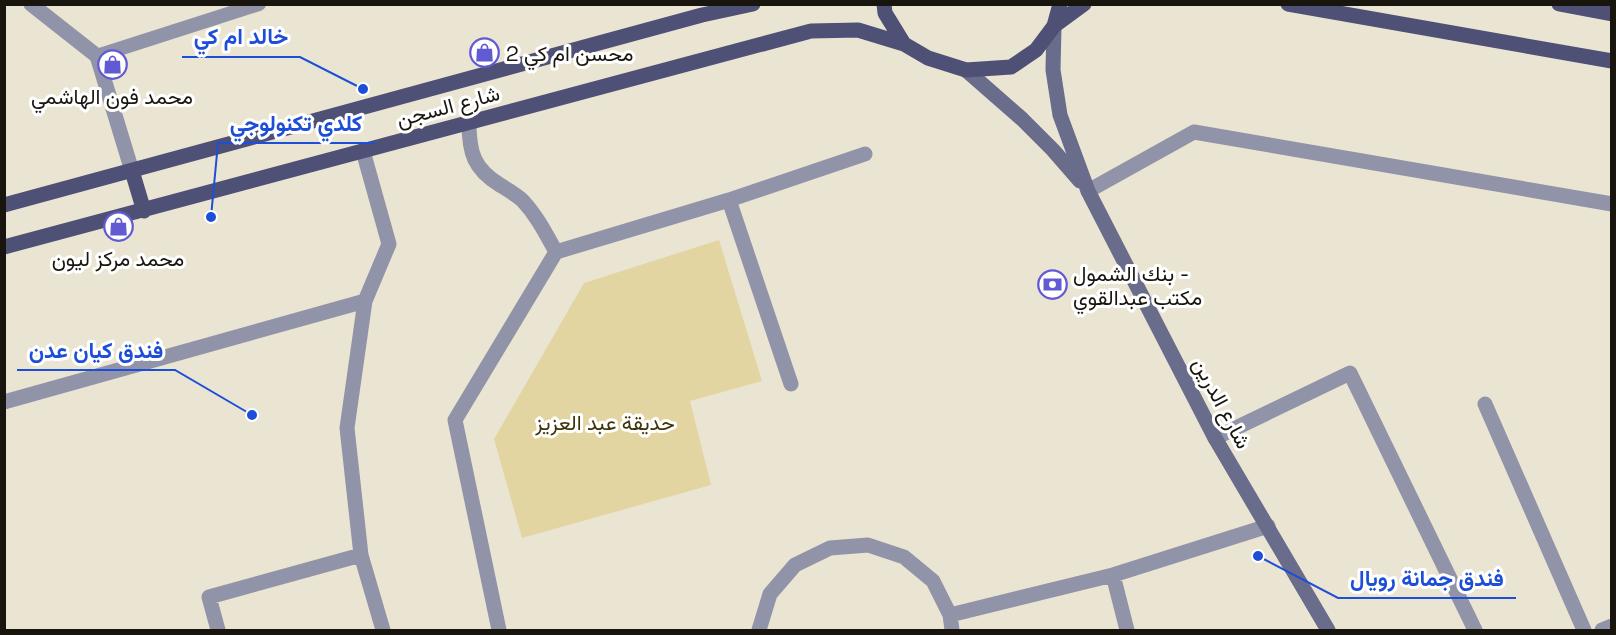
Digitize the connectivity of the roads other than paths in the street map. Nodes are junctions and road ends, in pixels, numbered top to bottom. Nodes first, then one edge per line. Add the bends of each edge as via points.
1 (31, 4) edge
2 (260, 4) edge
3 (753, 4) edge
4 (884, 4) edge
5 (1060, 4) edge
6 (1084, 4) edge
7 (1288, 4) edge
8 (1559, 4) edge
9 (705, 10) edge
10 (1611, 14) edge
11 (1054, 26) junction
12 (904, 44) junction
13 (97, 56) junction
14 (1611, 61) edge
15 (966, 70) junction
16 (469, 123) junction
17 (363, 151) junction
18 (865, 154) dead end
19 (132, 171) junction
20 (1088, 191) junction
21 (729, 200) junction
22 (1611, 204) edge
23 (4, 205) edge
24 (144, 211) junction
25 (4, 247) edge
26 (556, 252) junction
27 (365, 301) junction
28 (791, 384) dead end
29 (4, 402) edge
30 (1485, 404) dead end
31 (1215, 438) junction
32 (1268, 526) junction
33 (361, 555) junction
34 (1113, 575) junction
35 (951, 623) edge
36 (1611, 626) edge
37 (218, 630) edge
38 (383, 630) edge
39 (499, 630) edge
40 (759, 630) edge
41 (1127, 630) edge
42 (1328, 630) edge
43 (1475, 630) edge
44 (1584, 630) edge
45 (1602, 630) edge

1 - 13 street
2 - 13 lane
3 - 9 main road, شارع السجن
4 - 12 main road via 885,14
5 - 11 main road
6 - 11 main road
7 - 14 main road
8 - 10 main road
9 - 19 main road, شارع السجن
11 - 15 main road via 1036,50 1011,67
11 - 20 main road, شارع الدرين via 1053,70 1060,115
12 - 15 main road, شارع السجن via 928,58
12 - 16 main road, شارع السجن via 858,30 811,31
13 - 19 street
15 - 20 main road, شارع الدرين via 1022,119
16 - 17 main road, شارع السجن
16 - 26 street via 476,164 488,178 521,199
17 - 24 main road, شارع السجن
17 - 27 street via 389,244
18 - 21 street
19 - 23 main road, شارع السجن
19 - 24 main road
20 - 22 street via 1194,132
20 - 31 main road, شارع الدرين
21 - 26 street
21 - 28 street
24 - 25 main road, شارع السجن
26 - 39 street via 455,420
27 - 29 street
27 - 33 street via 347,428
30 - 44 street
31 - 32 main road, شارع الدرين
31 - 43 street via 1350,373
32 - 34 street
32 - 42 main road, شارع الدرين
33 - 37 street via 209,597
33 - 38 street
34 - 35 street
34 - 41 street
35 - 40 street via 933,581 904,557 867,545 830,548 795,565 770,594
36 - 45 street

